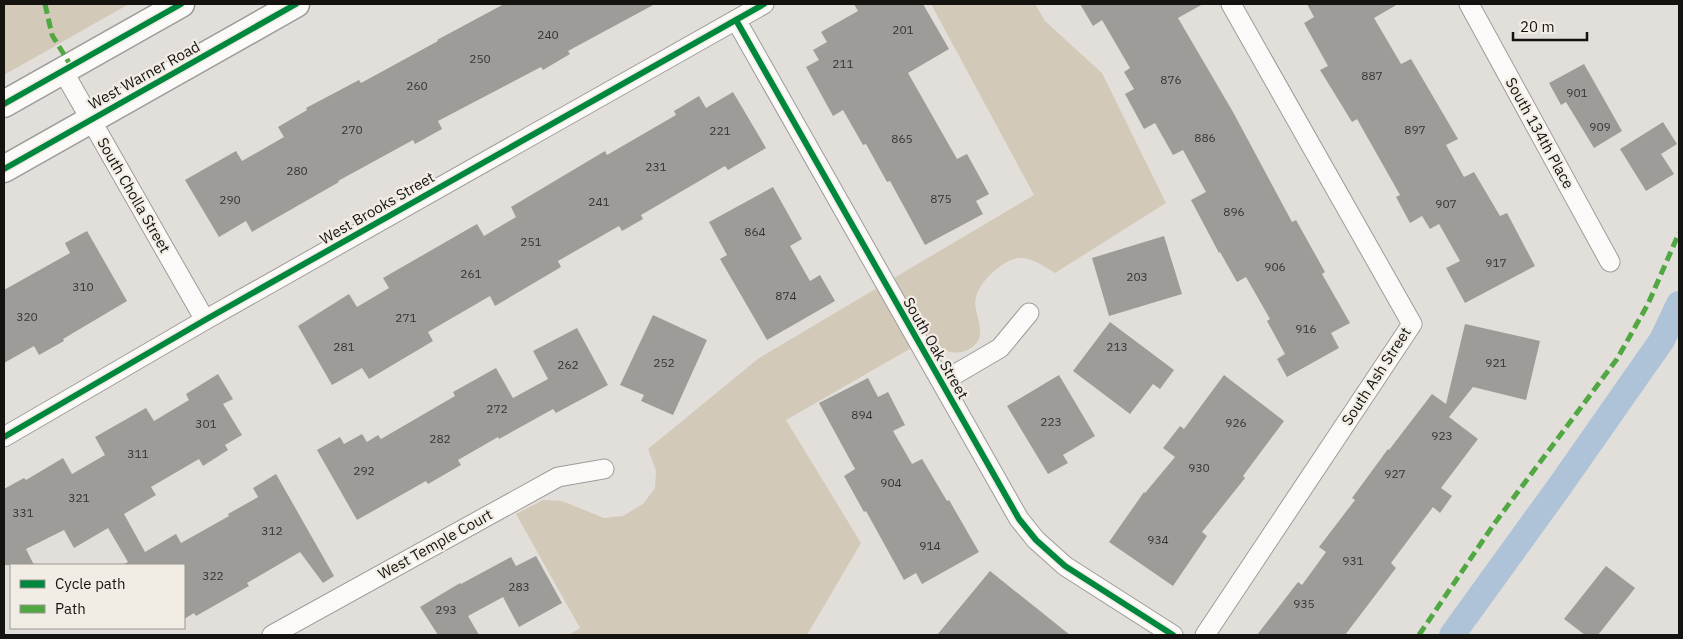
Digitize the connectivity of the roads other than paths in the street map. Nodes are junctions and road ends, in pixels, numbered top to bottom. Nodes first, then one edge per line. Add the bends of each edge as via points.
1 (181, 4) edge
2 (296, 4) edge
3 (764, 4) edge
4 (1231, 4) edge
5 (1469, 4) edge
6 (736, 20) junction
7 (63, 71) junction
8 (4, 104) edge
9 (91, 119) junction
10 (4, 169) edge
11 (1610, 262) dead end
12 (1029, 313) dead end
13 (205, 320) junction
14 (942, 382) junction
15 (4, 437) edge
16 (604, 469) dead end
17 (272, 635) edge
18 (1173, 635) edge
19 (1205, 635) edge

1 - 7 main road
2 - 9 main road, West Warner Road
3 - 6 street, West Brooks Street
4 - 19 street, South Ash Street via 1412,324
5 - 11 street, South 134th Place
6 - 13 street, West Brooks Street
6 - 14 street, South Oak Street
7 - 8 main road
7 - 9 street, South Cholla Street
9 - 10 main road, West Warner Road
9 - 13 street, South Cholla Street
12 - 14 street via 1000,348
13 - 15 street, West Brooks Street
14 - 18 street, South Oak Street via 1019,519 1036,540 1065,566
16 - 17 street, West Temple Court via 558,477

